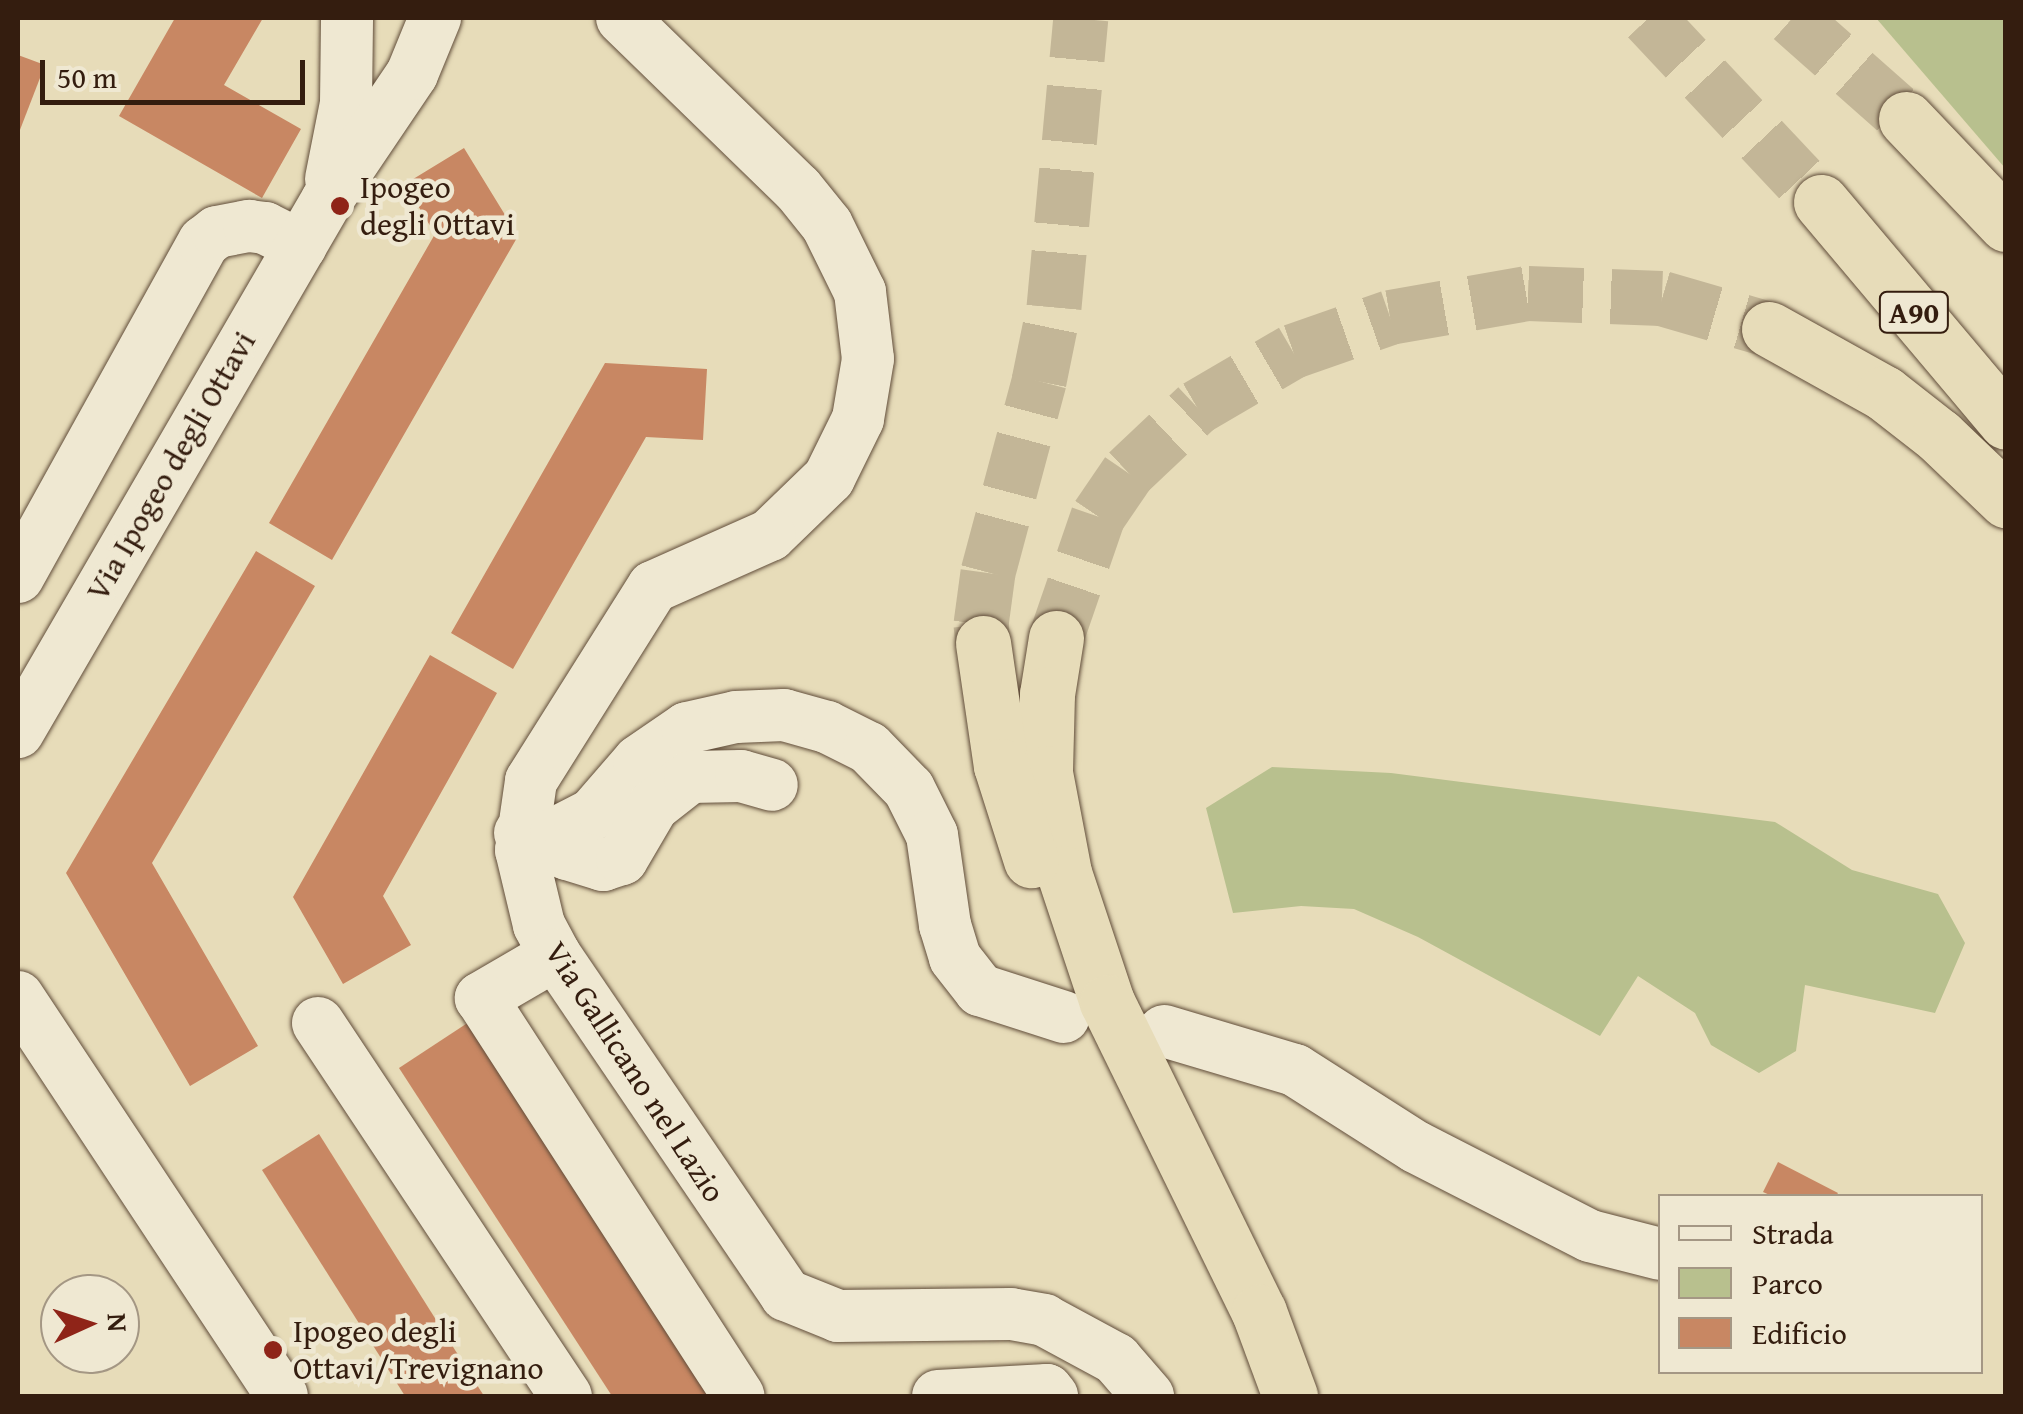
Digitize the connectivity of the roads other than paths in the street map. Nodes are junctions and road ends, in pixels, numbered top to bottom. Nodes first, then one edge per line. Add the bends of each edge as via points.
1 (346, 18) edge
2 (435, 18) edge
3 (622, 18) edge
4 (1906, 119) tunnel mouth
5 (326, 200) junction
6 (1821, 202) tunnel mouth
7 (2006, 224) edge
8 (301, 246) junction
9 (1769, 329) tunnel mouth
10 (2006, 422) edge
11 (2006, 500) edge
12 (18, 577) edge
13 (1056, 638) tunnel mouth
14 (983, 643) tunnel mouth
15 (18, 732) edge
16 (772, 785) dead end
17 (538, 833) junction
18 (555, 955) junction
19 (18, 997) edge
20 (1086, 1010) junction
21 (318, 1024) dead end
22 (1164, 1031) dead end
23 (1658, 1253) edge
24 (282, 1396) edge
25 (566, 1396) edge
26 (738, 1396) edge
27 (938, 1396) edge
28 (1052, 1396) edge
29 (1148, 1396) edge
30 (1290, 1396) edge

1 - 2 street, Via Ipogeo degli Ottavi via 388,31
1 - 5 street, Via Ipogeo degli Ottavi via 346,103
2 - 5 street, Via Ipogeo degli Ottavi via 406,85
3 - 17 street, Via Gallicano nel Lazio via 827,224 860,292 866,378 850,441 814,496 770,535 665,579 639,602 531,781
4 - 7 highway
5 - 8 street, Via Ipogeo degli Ottavi
6 - 10 highway, A90
8 - 12 street via 249,226 217,232 204,242
8 - 15 street, Via Ipogeo degli Ottavi
9 - 11 highway via 1884,393
13 - 20 highway via 1046,705 1047,799
14 - 20 highway via 1001,766 1074,960
16 - 17 street via 741,776 690,777 653,806 622,859 604,865 567,854
17 - 18 street, Via Gallicano nel Lazio via 530,899
17 - 20 street via 593,814 639,761 687,728 784,715 827,727 869,748 909,789 932,835 956,958 980,990
18 - 26 street via 481,998
18 - 29 street, Via Gallicano nel Lazio via 786,1294 824,1313 850,1317 1011,1314 1044,1320 1116,1359
19 - 24 street
20 - 30 highway via 1258,1312
21 - 25 street
22 - 23 street via 1296,1070 1416,1147 1590,1236
27 - 28 street via 1046,1390

